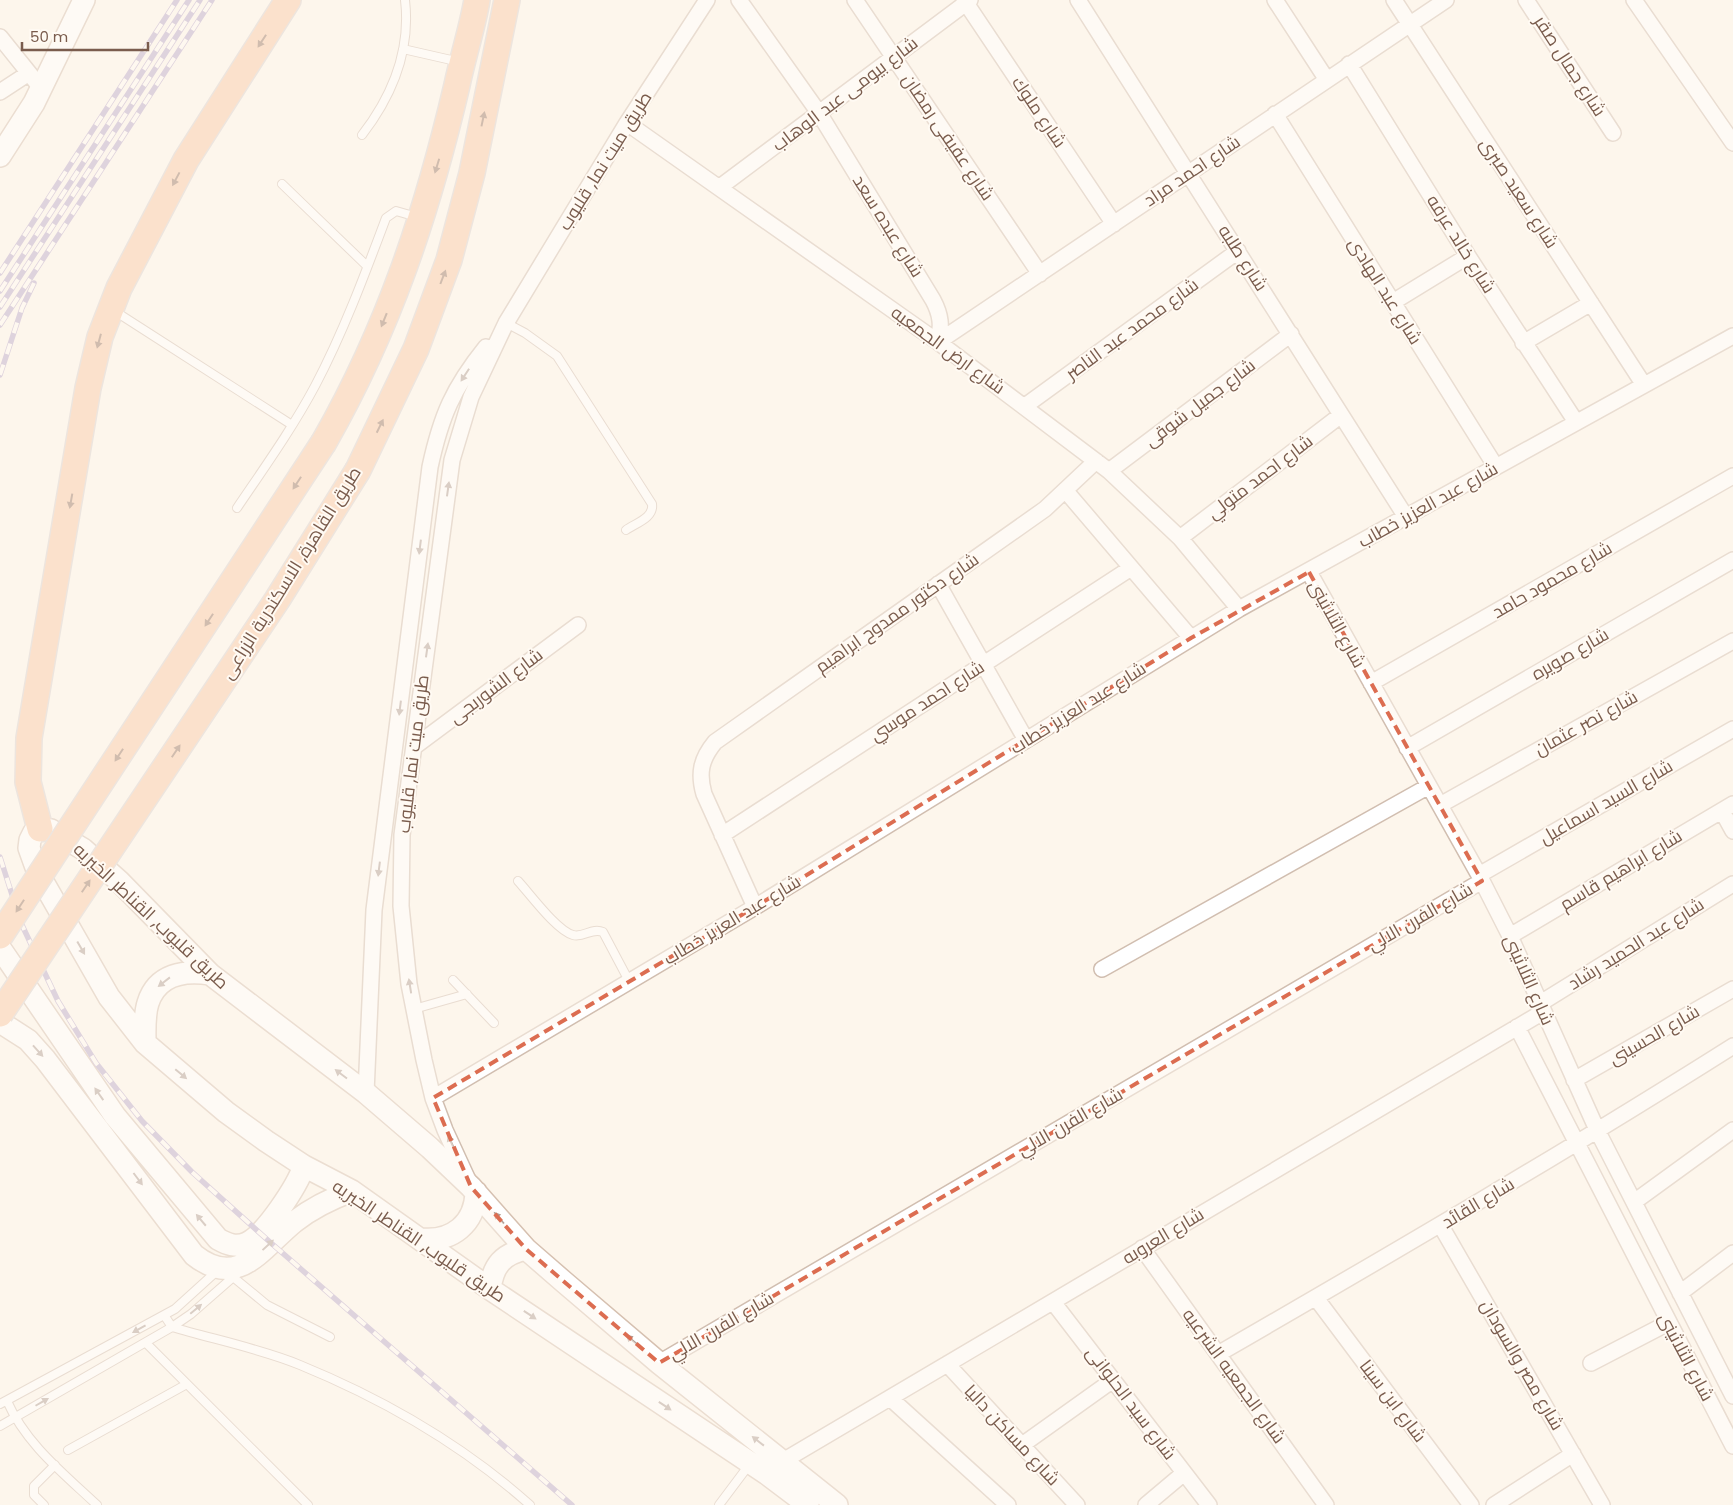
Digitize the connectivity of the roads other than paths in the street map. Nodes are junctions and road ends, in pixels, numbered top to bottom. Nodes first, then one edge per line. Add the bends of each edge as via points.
1 (84, 0) edge
2 (288, 0) edge
3 (405, 0) edge
4 (477, 0) edge
5 (507, 0) edge
6 (707, 0) edge
7 (739, 0) edge
8 (855, 0) edge
9 (1078, 0) edge
10 (1275, 0) edge
11 (1394, 0) edge
12 (1446, 0) edge
13 (1526, 0) edge
14 (1634, 0) edge
15 (967, 1) edge
16 (1410, 25) junction
17 (0, 37) edge
18 (403, 48) junction
19 (894, 57) junction
20 (462, 63) junction
21 (1350, 64) junction
22 (1327, 80) junction
23 (35, 81) junction
24 (0, 92) edge
25 (819, 114) junction
26 (1274, 114) junction
27 (628, 123) junction
28 (1613, 133) dead end
29 (362, 135) dead end
30 (1733, 143) edge
31 (0, 156) edge
32 (1188, 174) junction
33 (282, 184) dead end
34 (720, 188) junction
35 (421, 219) junction
36 (1114, 224) junction
37 (1238, 251) junction
38 (1468, 256) junction
39 (367, 266) junction
40 (1040, 274) junction
41 (1393, 302) junction
42 (1591, 303) junction
43 (110, 309) junction
44 (506, 322) junction
45 (1291, 334) junction
46 (1733, 336) edge
47 (938, 342) junction
48 (1523, 343) junction
49 (1644, 385) junction
50 (1025, 406) junction
51 (1341, 415) junction
52 (1576, 422) junction
53 (292, 425) junction
54 (1096, 461) junction
55 (1496, 467) junction
56 (1109, 471) junction
57 (1733, 476) edge
58 (1066, 490) junction
59 (237, 508) dead end
60 (1406, 517) junction
61 (626, 530) dead end
62 (1180, 538) junction
63 (1733, 560) edge
64 (1131, 568) junction
65 (1308, 572) junction
66 (938, 584) junction
67 (1239, 610) junction
68 (578, 625) dead end
69 (1191, 638) junction
70 (1733, 641) edge
71 (984, 664) junction
72 (1371, 683) junction
73 (1733, 729) edge
74 (1026, 740) junction
75 (414, 747) junction
76 (1407, 748) junction
77 (1429, 786) junction
78 (1440, 805) junction
79 (1727, 807) edge
80 (40, 829) junction
81 (1733, 831) edge
82 (722, 835) junction
83 (1481, 878) junction
84 (518, 881) dead end
85 (1733, 884) edge
86 (755, 907) junction
87 (0, 936) edge
88 (1510, 936) junction
89 (0, 948) edge
90 (1102, 969) dead end
91 (210, 974) junction
92 (453, 980) dead end
93 (629, 981) junction
94 (1733, 989) edge
95 (467, 994) junction
96 (1541, 1008) junction
97 (414, 1009) junction
98 (0, 1014) edge
99 (0, 1022) edge
100 (494, 1023) dead end
101 (1517, 1027) junction
102 (144, 1042) junction
103 (1733, 1046) edge
104 (1574, 1080) junction
105 (366, 1093) junction
106 (433, 1098) junction
107 (1733, 1130) edge
108 (1598, 1132) junction
109 (1576, 1144) junction
110 (304, 1166) junction
111 (474, 1189) junction
112 (352, 1191) junction
113 (1634, 1202) junction
114 (1441, 1226) junction
115 (421, 1238) junction
116 (227, 1244) junction
117 (1142, 1248) junction
118 (526, 1249) junction
119 (1733, 1253) edge
120 (234, 1270) junction
121 (490, 1289) junction
122 (1680, 1293) junction
123 (1316, 1298) junction
124 (1053, 1302) junction
125 (164, 1315) junction
126 (1668, 1323) junction
127 (172, 1327) junction
128 (330, 1337) dead end
129 (146, 1343) junction
130 (1218, 1354) junction
131 (659, 1363) junction
132 (1591, 1363) dead end
133 (947, 1364) junction
134 (1728, 1374) edge
135 (1113, 1380) junction
136 (187, 1384) junction
137 (1733, 1396) edge
138 (890, 1398) junction
139 (3, 1403) edge
140 (14, 1418) junction
141 (0, 1426) edge
142 (1022, 1445) junction
143 (1733, 1446) edge
144 (68, 1450) dead end
145 (1573, 1454) junction
146 (783, 1461) junction
147 (750, 1463) junction
148 (55, 1465) junction
149 (1184, 1473) junction
150 (44, 1505) edge
151 (97, 1505) edge
152 (308, 1505) edge
153 (530, 1505) edge
154 (719, 1505) edge
155 (808, 1505) edge
156 (837, 1505) edge
157 (1008, 1505) edge
158 (1078, 1505) edge
159 (1146, 1505) edge
160 (1209, 1505) edge
161 (1326, 1505) edge
162 (1471, 1505) edge
163 (1494, 1505) edge
164 (1602, 1505) edge

1 - 23 main road
2 -> 43 highway via 186,160
3 - 18 lane
4 - 20 highway
98 -> 5 highway, طريق القاهرة, الاسكندرية الزراعى, bridge via 277,600 358,470 416,348 449,260 472,174
6 - 27 street, طريق ميت نما, قليوب
7 - 25 street, شارع عبده سعد
8 - 19 street, شارع عفيفى رمضان
9 - 32 street, شارع طلبه
10 - 22 street
11 - 16 street, شارع سعيد صبرى
12 - 16 street, شارع احمد مراد
13 - 28 street, شارع جمال صقر
14 - 30 street
15 - 19 street, شارع بيومى عبد الوهاب
15 - 36 street, شارع ملوك
16 - 21 street, شارع احمد مراد
16 - 42 street, شارع سعيد صبرى
17 - 23 street
18 - 20 lane
18 - 29 lane via 389,95
19 - 25 street, شارع بيومى عبد الوهاب
19 - 40 street, شارع عفيفى رمضان
20 -> 35 highway via 440,157
21 - 22 street, شارع احمد مراد
21 - 38 street, شارع خالد عرفه
22 - 26 street, شارع احمد مراد
23 - 24 street
23 - 31 main road via 26,117
25 - 34 street, شارع بيومى عبد الوهاب
25 - 47 street, شارع عبده سعد via 940,313
26 - 32 street, شارع احمد مراد
26 - 41 street, شارع عبد الهادى
27 - 34 street, شارع ارض الجمعيه
27 - 44 street, طريق ميت نما, قليوب
32 - 36 street, شارع احمد مراد
32 - 37 street, شارع طلبه
33 - 39 lane
34 - 47 street, شارع ارض الجمعيه
35 - 39 lane via 396,211 390,214
35 -> 87 highway, bridge via 377,339 324,442
36 - 40 street, شارع احمد مراد
37 - 45 street, شارع طلبه
37 - 50 street, شارع محمد عبد الناصر
38 - 41 street
38 - 48 street, شارع خالد عرفه
39 - 53 lane via 315,385
40 - 47 street, شارع احمد مراد
41 - 55 street, شارع عبد الهادى
42 - 48 street
42 - 49 street, شارع سعيد صبرى
43 - 53 lane
43 -> 80 highway via 88,388 29,738 28,782
44 - 61 lane via 557,356 652,504 649,516
75 -> 44 street, طريق ميت نما, قليوب via 452,460 471,397
44 -> 105 street, طريق ميت نما, قليوب via 451,396 438,430 430,467 374,910
45 - 51 street, شارع طلبه
45 - 56 street, شارع جميل شوقى
46 - 49 street, شارع عبد العزيز خطاب
47 - 50 street, شارع ارض الجمعيه
48 - 52 street, شارع خالد عرفه
49 - 52 street, شارع عبد العزيز خطاب
50 - 54 street, شارع ارض الجمعيه
51 - 60 street, شارع طلبه
51 - 62 street, شارع احمد متولي
52 - 55 street, شارع عبد العزيز خطاب
53 - 59 lane
54 - 56 street, شارع ارض الجمعيه
54 - 58 street, شارع دكتور ممدوح ابراهيم
55 - 60 street, شارع عبد العزيز خطاب
56 - 62 street, شارع ارض الجمعيه
57 - 72 street, شارع محمود حامد
58 - 64 street
58 - 66 street, شارع دكتور ممدوح ابراهيم via 1046,509
60 - 65 street, شارع عبد العزيز خطاب
62 - 67 street, شارع ارض الجمعيه
63 - 76 street, شارع صويره
64 - 69 street
64 - 71 street, شارع احمد موسي
65 - 67 street, شارع عبد العزيز خطاب
65 - 72 street, شارع الثلاثينى
66 - 71 street
66 - 82 street, شارع دكتور ممدوح ابراهيم via 715,742 706,753 700,780
67 - 69 street, شارع عبد العزيز خطاب
68 - 75 street, شارع الشوربجى
69 - 74 street, شارع عبد العزيز خطاب
70 - 78 street, شارع نصر عثمان
71 - 74 street
71 - 82 street, شارع احمد موسي
72 - 76 street, شارع الثلاثينى
73 - 83 street, شارع السيد اسماعيل
74 - 86 street, شارع عبد العزيز خطاب
97 -> 75 street, طريق ميت نما, قليوب via 404,945 402,897 402,835
76 - 77 street, شارع الثلاثينى
77 - 78 street, شارع الثلاثينى
77 - 90 street
78 - 83 street, شارع الثلاثينى
79 - 81 street
79 - 88 street, شارع ابراهيم قاسم
80 - 91 main road, طريق قليوب, القناطر الخيريه via 61,834 83,849
80 -> 102 main road, طريق قليوب, القناطر الخيريه via 34,832 29,848 38,873 109,997
82 - 86 street
83 - 88 street, شارع الثلاثينى
83 - 131 street, شارع الفرن الالي
84 - 93 lane via 567,932 580,936 594,930 603,932
85 - 96 street, شارع عبد الحميد رشاد
86 - 93 street, شارع عبد العزيز خطاب
88 - 96 street, شارع الثلاثينى
116 -> 89 main road via 218,1239 115,1116
91 -> 102 main road via 191,971 172,975 157,986 148,1003
105 -> 91 main road, طريق قليوب, القناطر الخيريه
92 - 95 lane
93 - 106 street, شارع عبد العزيز خطاب
94 - 104 street, شارع الحسينى
95 - 97 lane
95 - 100 lane
96 - 101 street, شارع العروبه
96 - 104 street, شارع الثلاثينى
97 - 106 street, طريق ميت نما, قليوب
99 -> 120 main road via 28,1040 55,1071 194,1254 206,1264
101 - 109 street, شارع الثلاثينى
101 - 117 street, شارع العروبه
102 -> 110 main road, طريق قليوب, القناطر الخيريه via 226,1112
103 - 108 street, شارع القائد
104 - 108 street, شارع الثلاثينى
105 - 111 main road, طريق قليوب, القناطر الخيريه
111 -> 106 street, طريق ميت نما, قليوب
107 - 113 street
108 - 109 street, شارع القائد
108 - 113 street, شارع الثلاثينى
109 - 114 street, شارع القائد
109 - 126 street, شارع الثلاثينى
110 - 112 main road, طريق قليوب, القناطر الخيريه
110 - 116 main road via 288,1198 254,1238 246,1243
111 - 115 main road via 476,1204 472,1215 456,1233 433,1240
118 -> 111 main road, طريق قليوب, القناطر الخيريه
112 - 115 main road, طريق قليوب, القناطر الخيريه
120 -> 112 main road via 312,1209
113 - 122 street, شارع الثلاثينى
114 - 123 street, شارع القائد
114 - 145 street, شارع مصر والسودان
115 - 121 main road, طريق قليوب, القناطر الخيريه
116 - 120 main road
117 - 124 street, شارع العروبه
117 - 130 street, شارع الجمعيه الشرعيه
118 - 121 main road via 512,1252 500,1261 492,1274
131 -> 118 main road, طريق قليوب, القناطر الخيريه
119 - 122 street
120 - 125 lane
127 -> 120 lane via 191,1314
120 - 128 lane via 267,1305
121 -> 147 main road, طريق قليوب, القناطر الخيريه
122 - 134 street, شارع الثلاثينى
123 - 130 street, شارع القائد
123 - 162 street, شارع ابن سينا
124 - 133 street, شارع العروبه
124 - 135 street, شارع سيد الحلوانى
125 - 127 lane
125 -> 139 lane
126 - 132 street
126 - 143 street, شارع الثلاثينى
127 - 129 lane
127 - 153 lane via 299,1365 402,1414 456,1446
129 - 136 lane
140 -> 129 lane
130 - 161 street, شارع الجمعيه الشرعيه
146 -> 131 main road, طريق قليوب, القناطر الخيريه
133 - 138 street, شارع العروبه
133 - 142 street, شارع مساكن داليا
134 - 137 street, شارع الثلاثينى
135 - 142 street
135 - 149 street, شارع سيد الحلوانى
136 - 144 lane
136 - 152 lane
138 - 146 street, شارع العروبه
138 - 157 street
139 - 140 lane
140 - 141 lane
140 - 148 lane
142 - 158 street, شارع مساكن داليا
145 - 163 street
145 - 164 street, شارع مصر والسودان
146 - 156 main road, طريق قليوب, القناطر الخيريه
147 - 154 lane
147 - 155 main road, طريق قليوب, القناطر الخيريه
148 - 150 lane via 34,1486 34,1495
148 - 151 lane
149 - 159 street
149 - 160 street, شارع سيد الحلوانى

